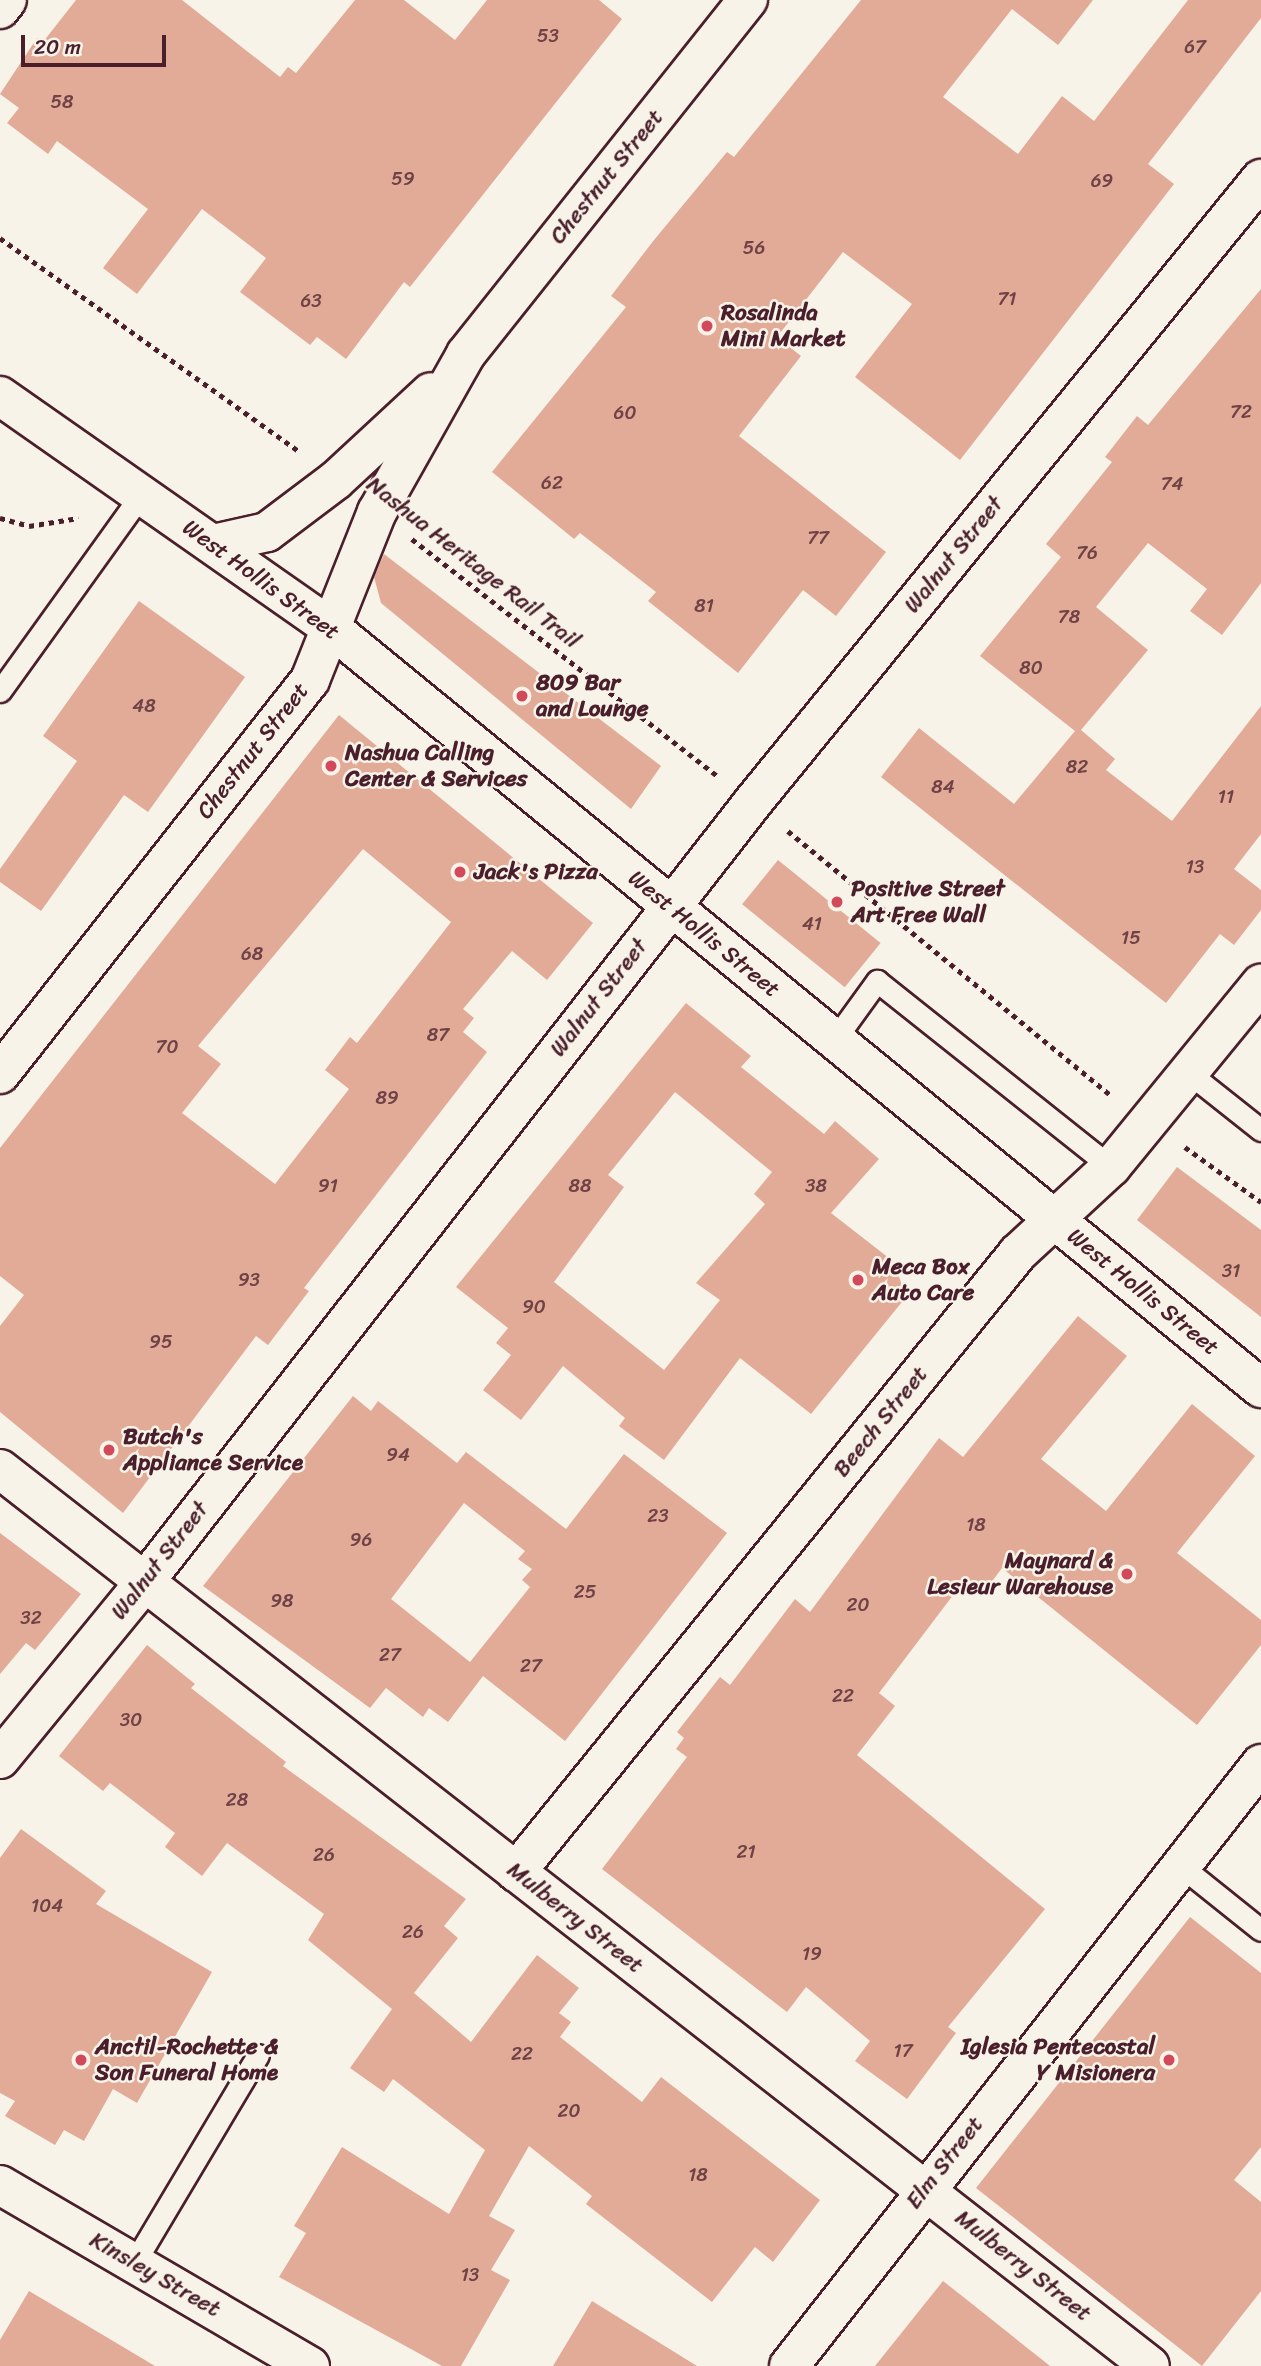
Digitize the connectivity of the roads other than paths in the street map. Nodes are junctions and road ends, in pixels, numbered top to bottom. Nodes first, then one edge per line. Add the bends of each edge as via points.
1 (7, 0) edge
2 (748, 0) edge
3 (0, 9) edge
4 (1261, 179) edge
5 (466, 354) junction
6 (0, 396) edge
7 (141, 495) junction
8 (213, 544) junction
9 (331, 628) junction
10 (0, 691) edge
11 (670, 907) junction
12 (1261, 984) edge
13 (835, 1039) junction
14 (1189, 1073) junction
15 (0, 1074) edge
16 (1261, 1130) edge
17 (1111, 1167) junction
18 (1055, 1219) junction
19 (1261, 1388) edge
20 (0, 1469) edge
21 (143, 1584) junction
22 (0, 1759) edge
23 (1261, 1765) edge
24 (1181, 1866) junction
25 (516, 1872) junction
26 (1261, 1930) edge
27 (258, 2055) dead end
28 (0, 2185) edge
29 (923, 2189) junction
30 (134, 2263) junction
31 (310, 2366) edge
32 (789, 2366) edge
33 (1150, 2366) edge

1 - 3 street
2 - 5 street, Chestnut Street
4 - 11 street, Walnut Street
5 - 8 street, Chestnut Street via 336,480 267,532
5 - 9 street, Chestnut Street via 377,512 350,567
6 - 7 street, West Hollis Street
7 - 8 street, West Hollis Street
7 - 10 lane
8 - 9 street, West Hollis Street
9 - 11 street, West Hollis Street
9 - 15 street, Chestnut Street via 310,680
11 - 13 street, West Hollis Street
11 - 21 street, Walnut Street
12 - 14 street, Beech Street
13 - 17 lane via 877,981
13 - 18 street, West Hollis Street
14 - 16 lane
14 - 17 street, Beech Street
17 - 18 street, Beech Street
18 - 19 street, West Hollis Street
18 - 25 street, Beech Street via 1018,1253
20 - 21 street, Mulberry Street
21 - 22 street, Walnut Street
21 - 25 street, Mulberry Street
23 - 24 street, Elm Street
24 - 26 lane
24 - 29 street, Elm Street
25 - 29 street, Mulberry Street
27 - 30 lane
28 - 30 street, Kinsley Street
29 - 32 street, Elm Street
29 - 33 street, Mulberry Street
30 - 31 street, Kinsley Street

